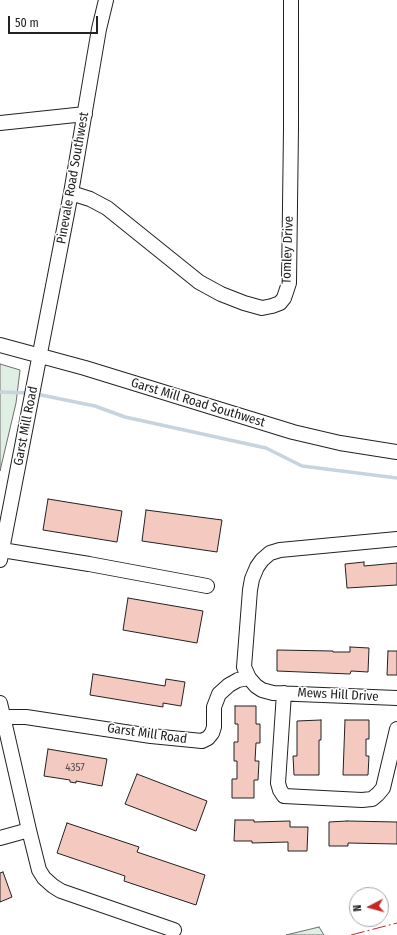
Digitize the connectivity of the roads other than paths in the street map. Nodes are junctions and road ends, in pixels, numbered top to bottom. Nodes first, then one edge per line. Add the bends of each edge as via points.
1 (106, 0) edge
2 (291, 0) edge
3 (85, 114) junction
4 (0, 123) edge
5 (72, 193) junction
6 (0, 345) edge
7 (40, 356) junction
8 (397, 452) edge
9 (6, 496) edge
10 (397, 538) edge
11 (1, 555) edge
12 (207, 586) dead end
13 (249, 678) junction
14 (284, 693) junction
15 (397, 698) edge
16 (0, 703) edge
17 (4, 717) junction
18 (397, 729) edge
19 (29, 830) junction
20 (0, 838) edge
21 (174, 930) dead end

1 - 3 street, Pinevale Road Southwest
2 - 5 street, Tomley Drive via 289,283 280,303 262,308 221,294 199,282 107,208
3 - 4 street
3 - 5 street, Pinevale Road Southwest
5 - 7 street, Pinevale Road Southwest
6 - 7 street, Garst Mill Road Southwest
7 - 8 street, Garst Mill Road Southwest via 293,432 340,444
7 - 9 street, Garst Mill Road
9 - 11 street, Garst Mill Road
10 - 13 street via 280,550 270,553 262,560 254,573 250,590 244,667
11 - 12 street, Garst Mill Road via 89,564
13 - 14 street via 262,690
13 - 17 street, Garst Mill Road via 228,685 219,694 214,707 214,728 208,738 202,741 26,717
14 - 15 street, Mews Hill Drive
14 - 18 street, Mews Hill Drive via 278,783 284,796 372,799 383,788
16 - 17 street
17 - 19 street
19 - 20 street
19 - 21 street via 39,870 53,886

